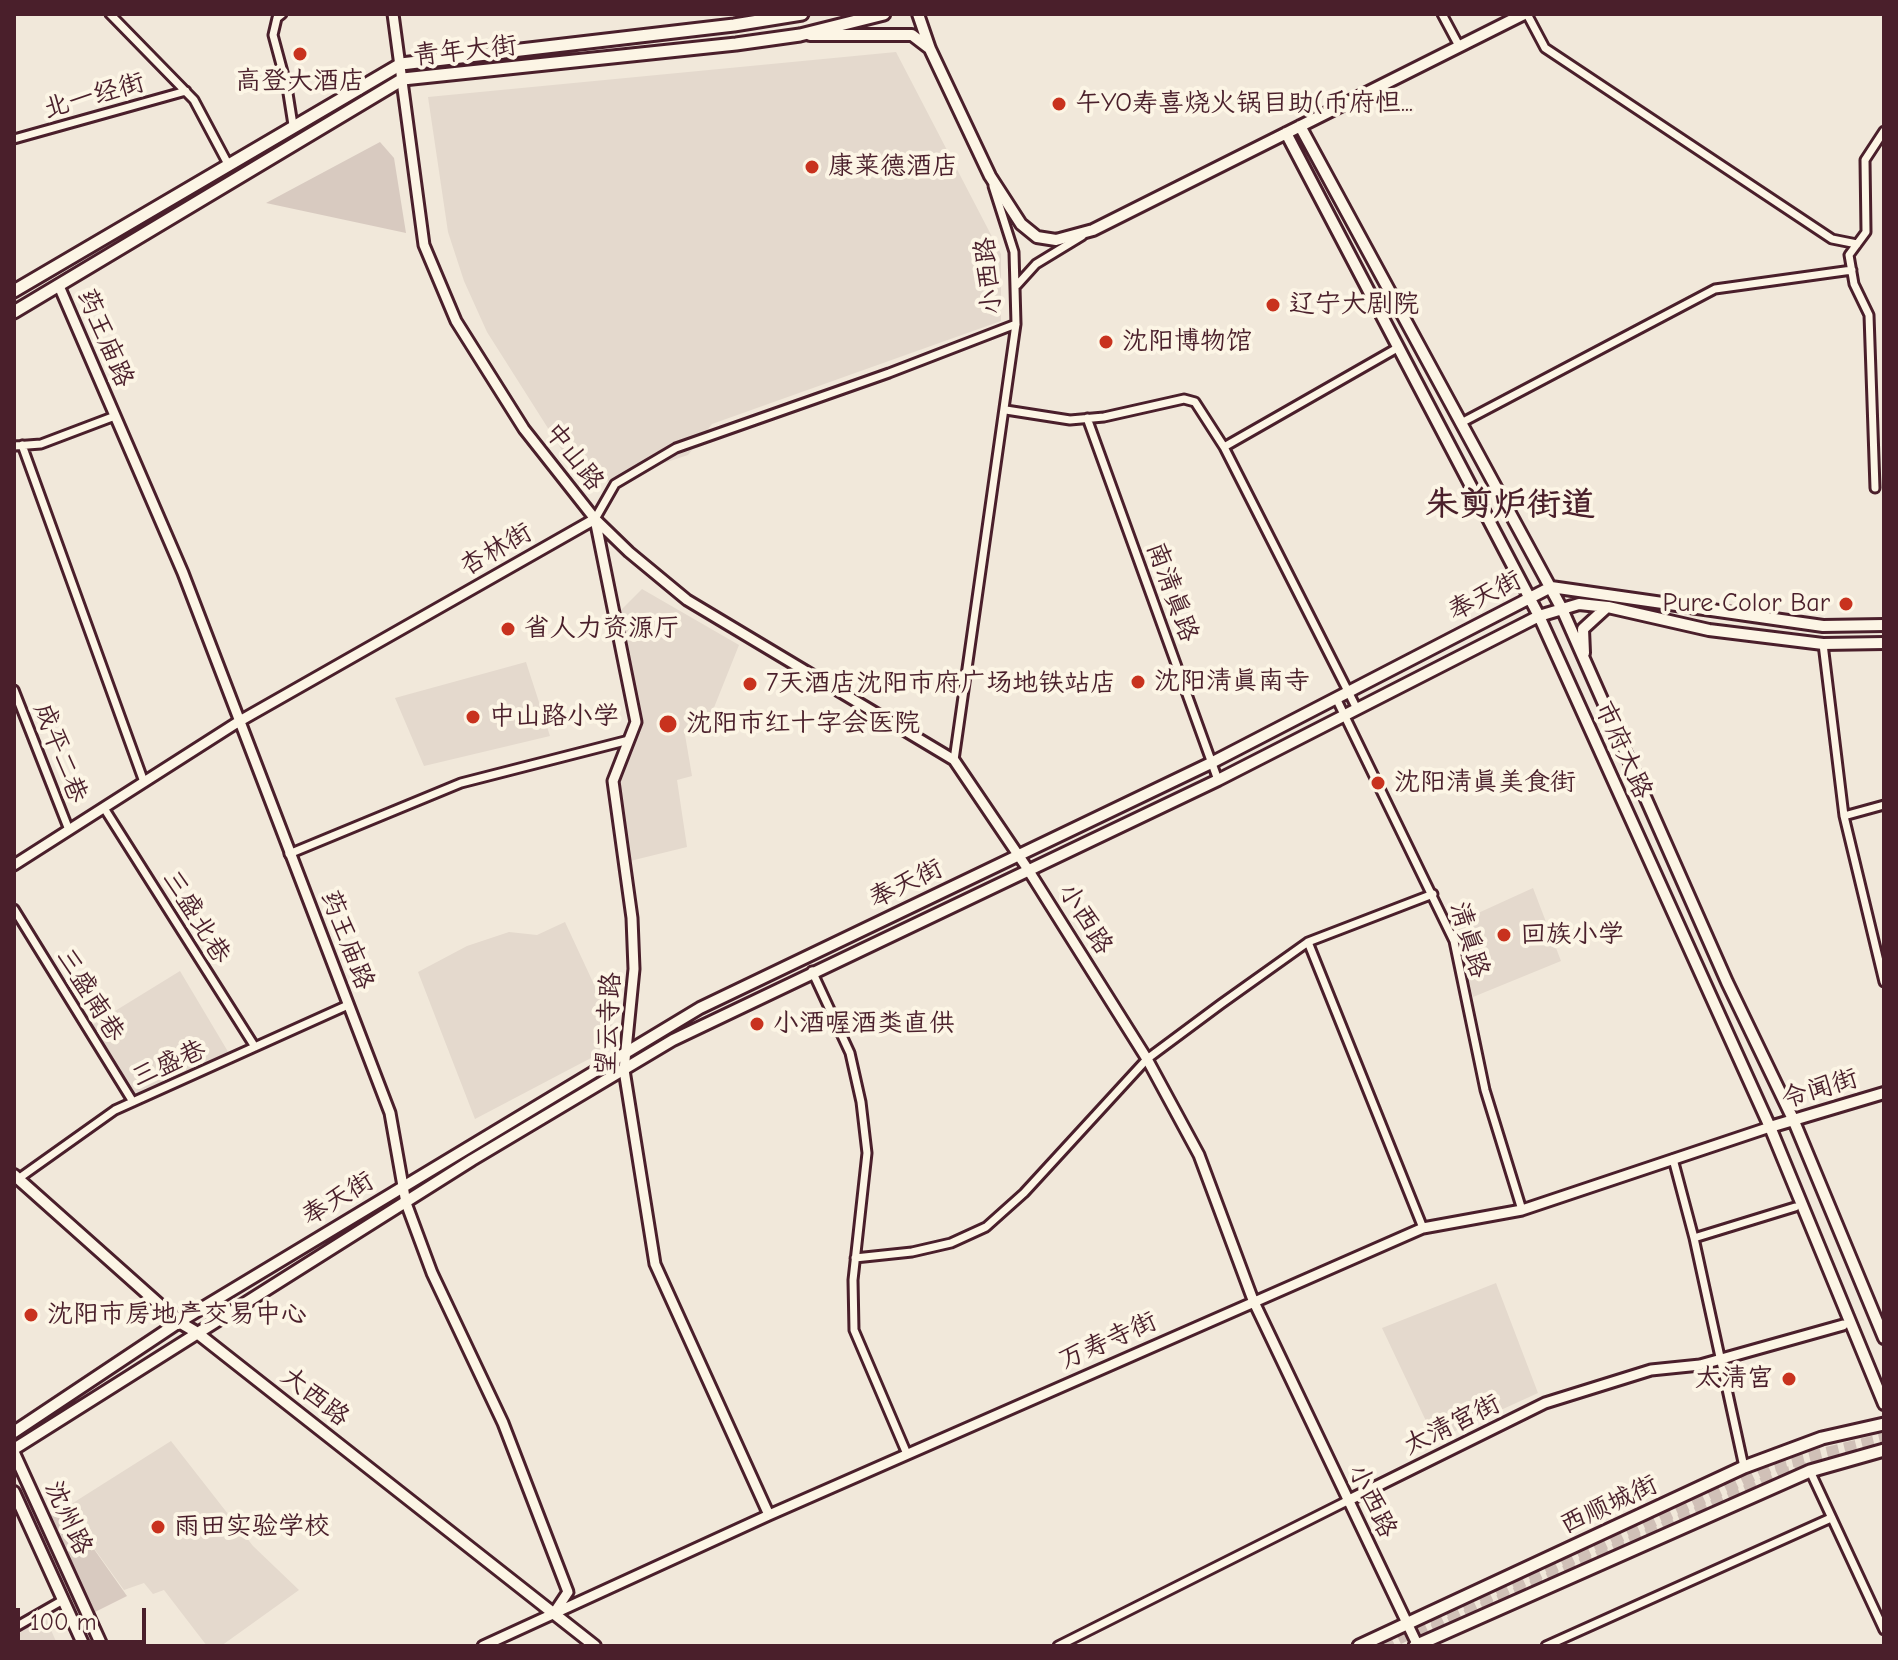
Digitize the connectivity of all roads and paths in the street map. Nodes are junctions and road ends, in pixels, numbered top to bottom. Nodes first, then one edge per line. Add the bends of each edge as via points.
1 (110, 14) edge
2 (282, 14) edge
3 (393, 14) edge
4 (802, 14) edge
5 (884, 14) edge
6 (918, 14) edge
7 (1442, 14) edge
8 (1525, 14) edge
9 (734, 20) edge
10 (800, 35) junction
11 (1458, 44) junction
12 (930, 49) junction
13 (401, 64) junction
14 (403, 79) junction
15 (186, 91) junction
16 (293, 125) junction
17 (1300, 126) junction
18 (1884, 131) edge
19 (1286, 133) junction
20 (14, 139) edge
21 (228, 164) junction
22 (990, 176) junction
23 (1093, 230) junction
24 (1857, 244) junction
25 (1852, 270) junction
26 (1017, 285) junction
27 (59, 286) junction
28 (14, 291) edge
29 (14, 312) edge
30 (1016, 324) junction
31 (1400, 347) junction
32 (1006, 410) junction
33 (115, 416) junction
34 (1087, 418) junction
35 (1461, 423) junction
36 (18, 445) edge
37 (1224, 447) junction
38 (1875, 488) dead end
39 (595, 519) junction
40 (1551, 587) junction
41 (1529, 598) junction
42 (1608, 607) junction
43 (1562, 609) junction
44 (1539, 616) junction
45 (1884, 625) edge
46 (1884, 643) edge
47 (1823, 644) junction
48 (1584, 659) junction
49 (14, 690) edge
50 (1349, 691) junction
51 (1336, 698) junction
52 (1357, 709) junction
53 (1345, 715) junction
54 (238, 722) junction
55 (629, 740) junction
56 (954, 760) junction
57 (1211, 763) junction
58 (1218, 780) junction
59 (144, 782) junction
60 (1884, 805) edge
61 (104, 808) junction
62 (1844, 816) junction
63 (69, 830) junction
64 (289, 854) junction
65 (1018, 854) junction
66 (14, 865) edge
67 (1027, 868) junction
68 (1433, 894) junction
69 (14, 909) edge
70 (1308, 942) junction
71 (1881, 954) edge
72 (812, 971) junction
73 (1884, 982) edge
74 (348, 1005) junction
75 (255, 1047) junction
76 (625, 1051) junction
77 (1147, 1059) junction
78 (624, 1070) junction
79 (1884, 1093) edge
80 (133, 1102) junction
81 (1793, 1119) junction
82 (1770, 1127) junction
83 (1673, 1159) junction
84 (16, 1177) edge
85 (403, 1186) junction
86 (406, 1203) junction
87 (1795, 1207) dead end
88 (1522, 1210) junction
89 (1423, 1228) junction
90 (1694, 1238) junction
91 (855, 1258) junction
92 (1253, 1300) junction
93 (179, 1322) junction
94 (1843, 1325) dead end
95 (196, 1332) junction
96 (1884, 1338) edge
97 (1720, 1358) junction
98 (1884, 1404) edge
99 (1884, 1424) edge
100 (14, 1432) edge
101 (1884, 1450) edge
102 (14, 1451) edge
103 (907, 1454) junction
104 (1744, 1467) junction
105 (1810, 1471) junction
106 (14, 1492) edge
107 (1347, 1501) junction
108 (769, 1515) junction
109 (1831, 1518) junction
110 (63, 1600) junction
111 (554, 1613) junction
112 (1407, 1623) junction
113 (14, 1628) edge
114 (1884, 1630) edge
115 (84, 1646) edge
116 (102, 1646) edge
117 (483, 1646) edge
118 (595, 1646) edge
119 (1058, 1646) edge
120 (1359, 1646) edge
121 (1417, 1646) edge
122 (1546, 1646) edge

1 - 15 street
2 - 16 street via 273,35
3 - 13 street, 中山路
4 - 9 main road, 青年大街
5 - 10 main road, 青年大街
6 - 12 main road
7 - 11 street
8 - 11 main road
8 - 24 street via 1545,48 1832,239
9 - 13 main road, 青年大街
10 - 12 main road via 912,35
10 - 14 main road, 青年大街
11 - 17 main road
12 - 22 main road
13 - 14 street, 中山路
13 - 16 main road, 青年大街
14 - 27 main road, 青年大街
14 - 39 street, 中山路 via 424,245 456,321 524,429
15 - 20 street, 北一经街
15 - 21 street
16 - 21 main road, 青年大街
17 - 19 main road
17 - 35 main road, 市府大路
18 - 24 street via 1865,160 1866,232
19 - 23 main road
19 - 31 main road, 市府大路
21 - 28 main road, 青年大街
22 - 23 main road via 1021,224 1037,237 1056,240
22 - 26 street, 小西路 via 1014,252
23 - 26 street via 1036,264
24 - 25 street via 1849,255
25 - 35 street via 1715,289
25 - 38 street via 1869,315
26 - 30 street, 小西路
27 - 29 main road, 青年大街
27 - 33 street, 药王庙路
30 - 32 street, 小西路
30 - 39 street via 676,448 615,484
31 - 37 street
31 - 41 main road, 市府大路
32 - 34 street
32 - 56 street, 小西路
33 - 36 street via 41,444
33 - 54 street, 药王庙路 via 183,573
34 - 37 street via 1184,399 1195,402
34 - 57 street, 南清真路
35 - 40 main road, 市府大路
36 - 59 street
37 - 50 street
39 - 54 street, 杏林街
39 - 55 street, 望云寺路 via 636,722
39 - 56 street, 中山路 via 687,600
40 - 41 main road, 奉天街
40 - 43 main road, 市府大路
40 - 45 main road, 奉天街 via 1823,626
41 - 44 main road, 市府大路
41 - 50 main road, 奉天街
42 - 43 main road, 奉天街 via 1579,604
42 - 47 main road, 奉天街 via 1709,630
42 - 48 main road via 1583,629
43 - 44 main road, 奉天街
43 - 48 main road, 市府大路
44 - 52 main road, 奉天街
44 - 82 main road, 市府大路
46 - 47 main road, 奉天街
47 - 62 street
48 - 81 main road, 市府大路
49 - 63 street, 成平二巷
50 - 51 main road, 奉天街
50 - 52 street
51 - 53 street, 清真路
51 - 57 main road, 奉天街
52 - 53 main road, 奉天街
53 - 58 main road, 奉天街
53 - 68 street, 清真路
54 - 59 street, 杏林街
54 - 64 street, 药王庙路
55 - 64 street via 461,783
55 - 76 street, 望云寺路 via 613,781 632,918 634,969
56 - 65 street, 小西路
57 - 58 street, 南清真路
57 - 65 main road, 奉天街
58 - 67 main road, 奉天街
59 - 61 street, 杏林街
60 - 62 street
61 - 63 street, 杏林街
61 - 75 street, 三盛北巷
62 - 71 street
63 - 66 street, 杏林街
64 - 74 street, 药王庙路
65 - 67 street, 小西路
65 - 76 main road, 奉天街 via 700,1008
67 - 72 main road, 奉天街
67 - 77 street, 小西路
68 - 70 street
68 - 88 street, 清真路 via 1454,941 1485,1090
69 - 80 street, 三盛南巷
70 - 77 street
70 - 89 street
71 - 73 street
72 - 78 main road, 奉天街
72 - 91 street via 850,1053 861,1102 867,1153
74 - 75 street, 三盛巷
74 - 85 street, 药王庙路 via 390,1113
75 - 80 street, 三盛巷
76 - 78 street, 望云寺路
76 - 85 main road, 奉天街
77 - 91 street via 986,1227 938,1246
77 - 92 street, 小西路 via 1199,1155
78 - 86 main road, 奉天街
78 - 108 street, 望云寺路 via 655,1264
79 - 81 main road, 令闻街
80 - 84 street, 三盛巷
81 - 82 main road, 令闻街
81 - 96 main road, 市府大路
82 - 83 street, 万寿寺街
82 - 98 main road, 市府大路
83 - 88 street, 万寿寺街
83 - 90 street
84 - 93 main road, 大西路
85 - 86 street, 药王庙路
85 - 93 main road, 奉天街
86 - 95 main road, 奉天街
86 - 111 street, 药王庙路 via 432,1273 503,1423 568,1592
87 - 90 street
88 - 89 street, 万寿寺街
89 - 92 street, 万寿寺街
90 - 97 street
91 - 103 street via 854,1330
92 - 103 street, 万寿寺街
92 - 107 street, 小西路
93 - 95 main road, 大西路
93 - 100 main road, 奉天街
94 - 97 street, 太清宫街
95 - 102 main road, 奉天街
95 - 111 main road, 大西路
97 - 104 street
97 - 107 street, 太清宫街 via 1651,1370 1545,1403
99 - 104 main road, 西顺城街 via 1822,1438
101 - 105 main road, 西顺城街
102 - 116 main road, 沈州路
103 - 108 street, 万寿寺街
104 - 112 main road, 西顺城街
105 - 109 street
105 - 121 main road, 西顺城街
106 - 110 main road, 沈州路
107 - 112 street, 小西路
107 - 119 street, 太清宫街
108 - 111 street, 万寿寺街
109 - 114 street
109 - 122 street
110 - 113 street
110 - 115 main road, 沈州路
111 - 117 street, 万寿寺街
111 - 118 main road, 大西路
112 - 120 main road, 西顺城街
112 - 121 street, 小西路

